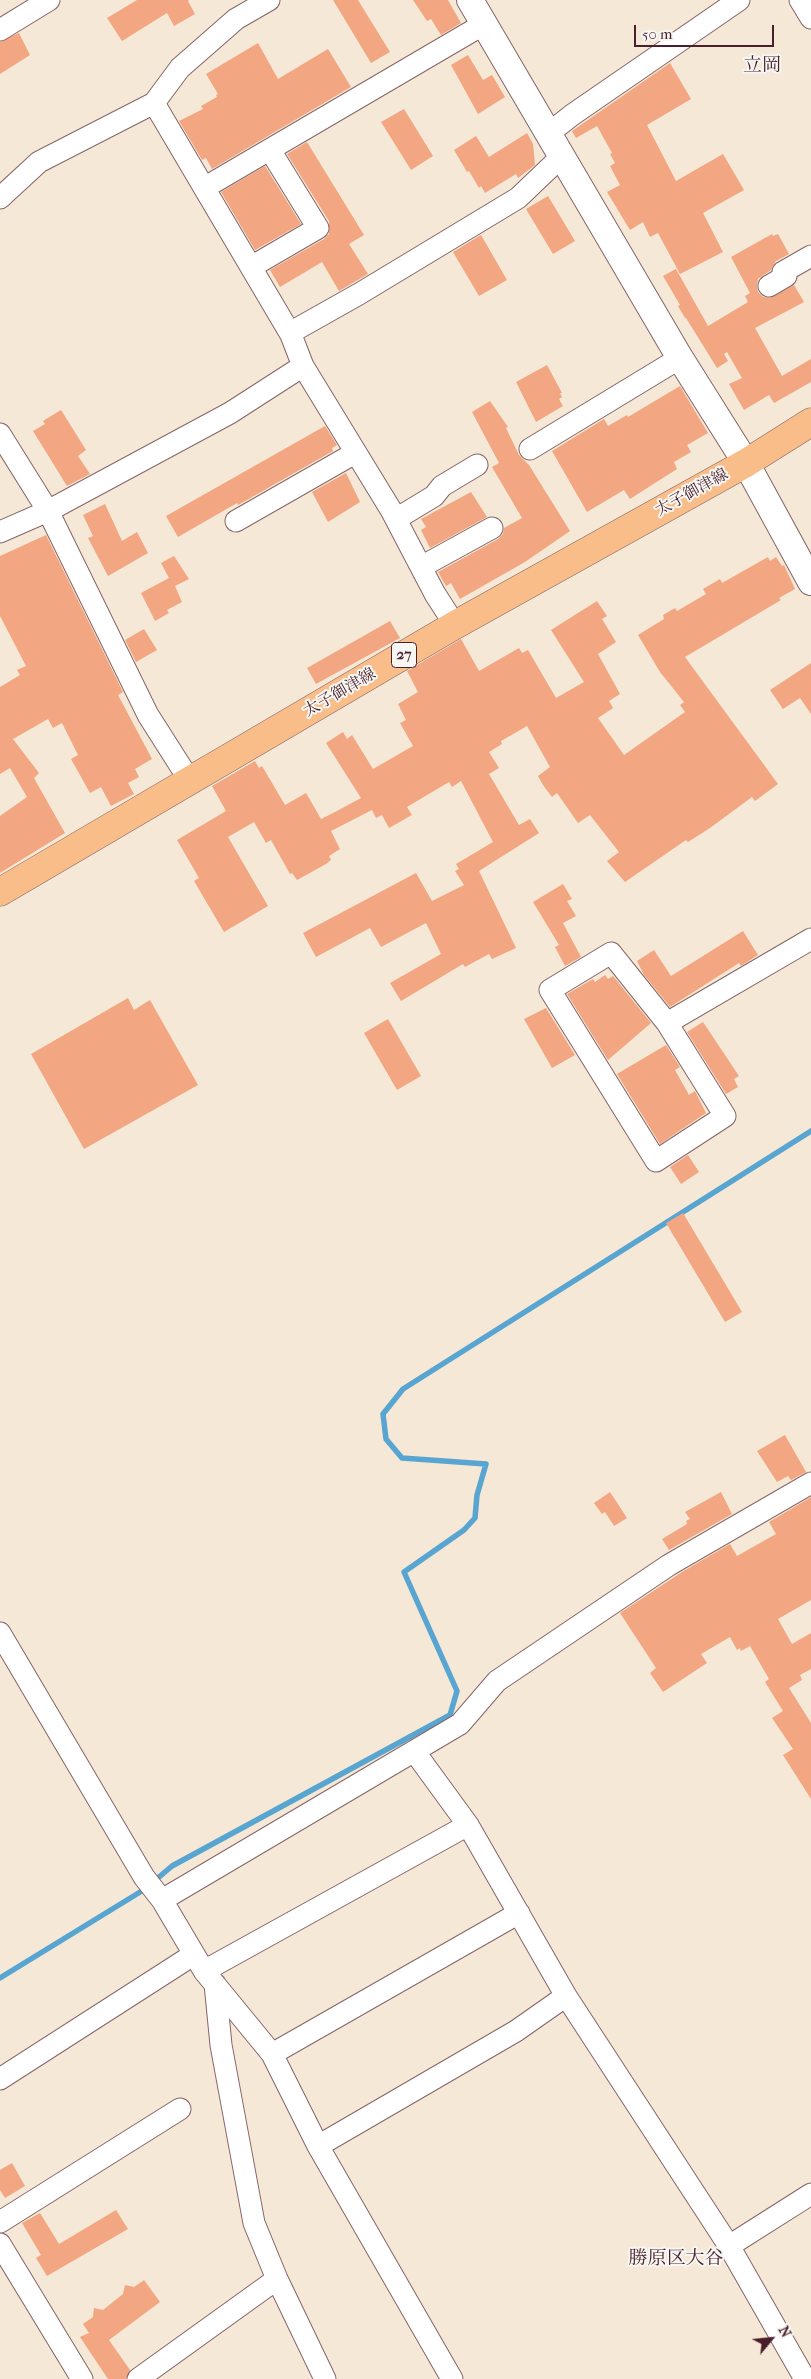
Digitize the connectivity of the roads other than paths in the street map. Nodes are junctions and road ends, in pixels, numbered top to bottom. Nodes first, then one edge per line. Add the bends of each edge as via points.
1 (49, 0) edge
2 (269, 0) edge
3 (470, 0) edge
4 (739, 0) edge
5 (800, 0) edge
6 (811, 18) edge
7 (484, 24) junction
8 (0, 30) edge
9 (154, 103) junction
10 (548, 134) junction
11 (270, 150) junction
12 (562, 156) junction
13 (204, 188) junction
14 (0, 198) edge
15 (811, 256) edge
16 (251, 267) junction
17 (768, 286) dead end
18 (290, 335) junction
19 (680, 358) junction
20 (303, 366) junction
21 (811, 422) edge
22 (0, 434) edge
23 (530, 449) dead end
24 (356, 452) junction
25 (746, 463) junction
26 (477, 465) dead end
27 (48, 511) junction
28 (396, 518) junction
29 (236, 521) dead end
30 (492, 528) dead end
31 (0, 532) edge
32 (421, 567) junction
33 (811, 582) edge
34 (455, 625) junction
35 (190, 781) junction
36 (0, 892) edge
37 (811, 939) edge
38 (667, 1023) junction
39 (811, 1484) edge
40 (0, 1633) edge
41 (414, 1751) junction
42 (468, 1825) junction
43 (162, 1900) junction
44 (519, 1913) junction
45 (204, 1970) junction
46 (566, 1996) junction
47 (272, 2054) junction
48 (0, 2079) edge
49 (180, 2109) dead end
50 (318, 2146) junction
51 (811, 2194) edge
52 (0, 2222) edge
53 (0, 2244) edge
54 (729, 2246) junction
55 (277, 2280) junction
56 (82, 2379) edge
57 (138, 2379) edge
58 (325, 2379) edge
59 (452, 2379) edge
60 (805, 2379) edge

1 - 8 street
2 - 9 street via 236,19 180,68
3 - 7 street
4 - 10 street
5 - 6 street
7 - 10 street
7 - 11 street
9 - 13 street
9 - 14 street via 39,162
10 - 12 street
11 - 13 street
11 - 16 street via 318,228
12 - 18 street via 518,198
12 - 19 street
13 - 16 street
15 - 17 street via 783,272 786,276
16 - 18 street
18 - 20 street
19 - 23 street
19 - 25 street
20 - 24 street
20 - 27 street via 230,413
21 - 25 main road, 太子御津線 / 27
22 - 27 street
24 - 28 street
24 - 29 street
25 - 33 street
25 - 34 main road, 太子御津線 / 27
26 - 28 street
27 - 31 street
27 - 35 street via 148,714
28 - 32 street
30 - 32 street
32 - 34 street
34 - 35 main road, 太子御津線 / 27
35 - 36 main road, 太子御津線 / 27
37 - 38 street
38 - 38 street via 611,953 550,990 656,1161 725,1116
39 - 41 street via 668,1566 497,1681 460,1724
40 - 43 street via 144,1877
41 - 42 street
41 - 43 street
42 - 44 street
42 - 45 street
43 - 45 street
44 - 46 street
44 - 47 street
45 - 47 street
45 - 48 street
45 - 55 street via 254,2223
46 - 50 street via 516,2031
46 - 54 street
47 - 50 street
49 - 52 street
50 - 59 street
51 - 54 street
53 - 56 street
54 - 60 street
55 - 57 street
55 - 58 street

